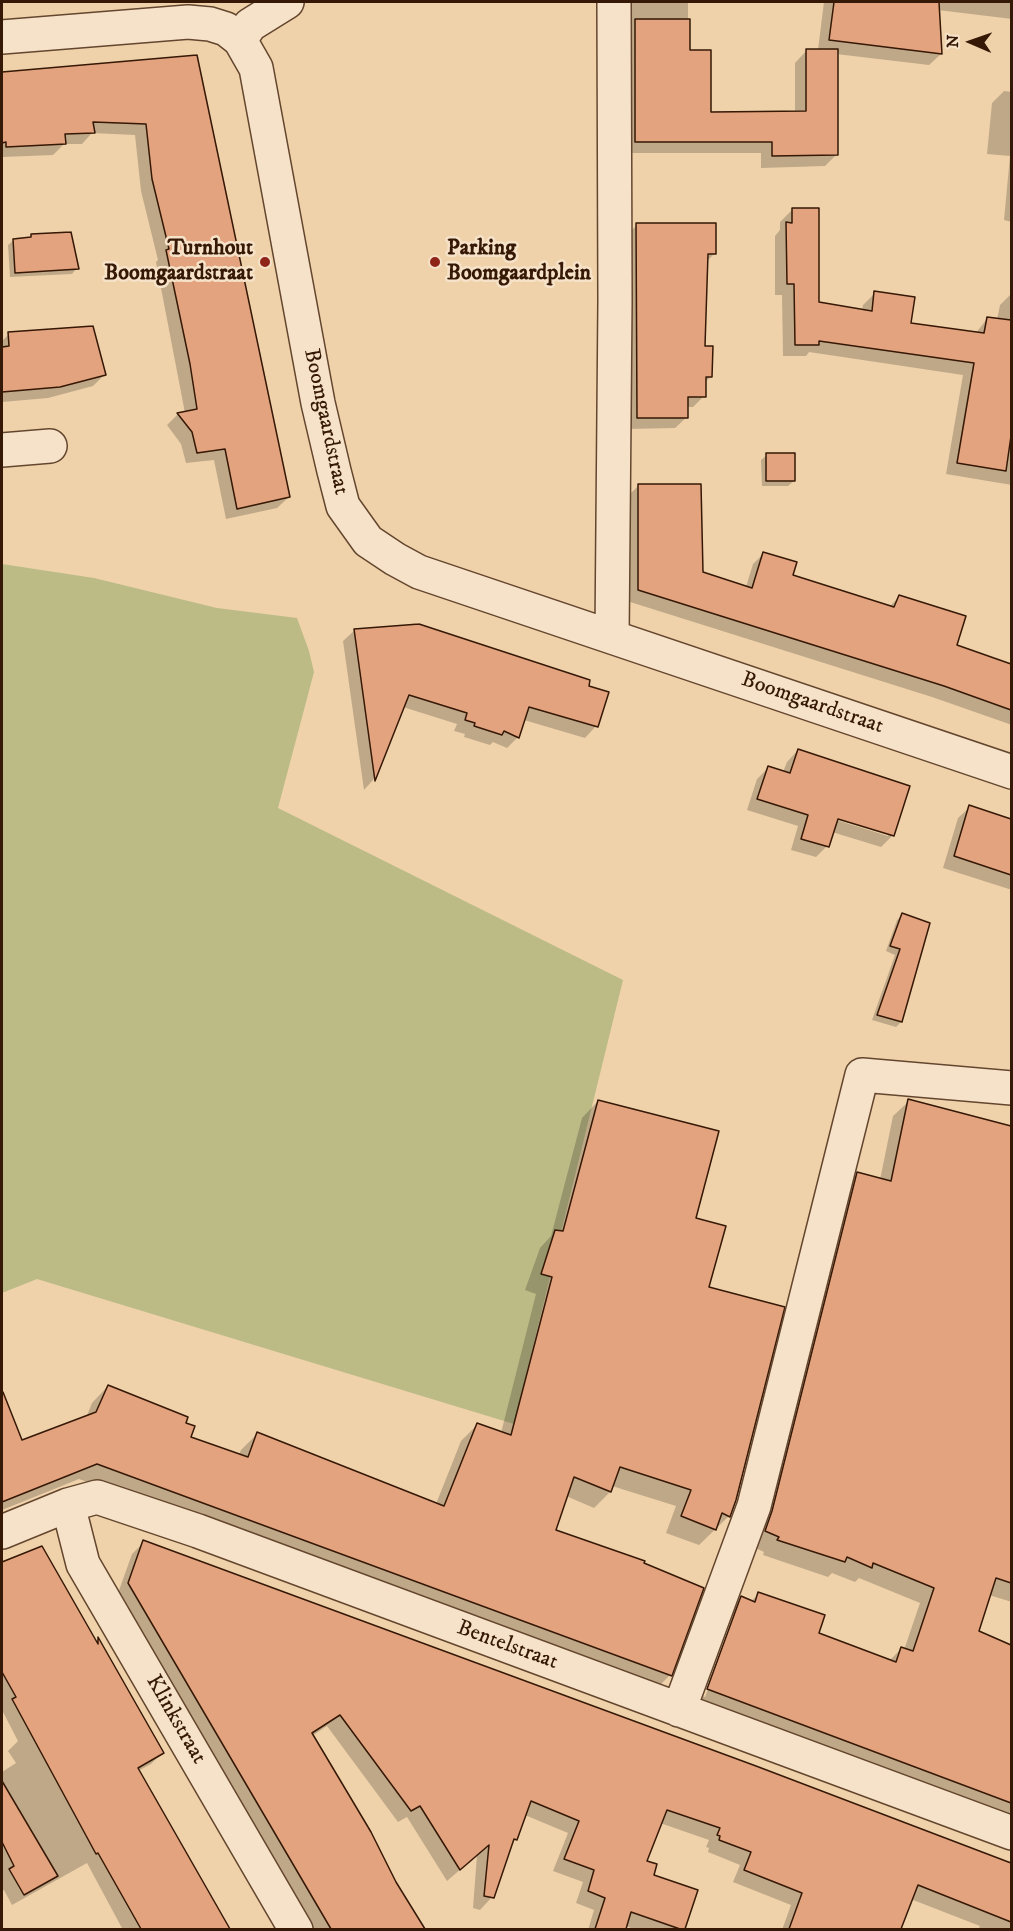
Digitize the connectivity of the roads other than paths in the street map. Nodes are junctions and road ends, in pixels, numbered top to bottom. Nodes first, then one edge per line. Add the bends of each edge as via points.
1 (287, 2) edge
2 (614, 2) edge
3 (2, 37) edge
4 (240, 40) junction
5 (50, 446) dead end
6 (2, 450) edge
7 (612, 637) junction
8 (1011, 772) edge
9 (1011, 1088) edge
10 (68, 1505) junction
11 (2, 1532) edge
12 (679, 1710) junction
13 (1011, 1833) edge
14 (296, 1929) edge

1 - 4 street via 250,25
2 - 7 street
3 - 4 street via 188,22 226,29
4 - 7 street, Boomgaardstraat via 256,68 318,403 343,506 368,541 419,572
5 - 6 street
7 - 8 street, Boomgaardstraat
9 - 12 street via 862,1075 754,1506
10 - 11 street, Bentelstraat
10 - 12 street, Bentelstraat via 97,1497 187,1527
10 - 14 street, Klinkstraat via 83,1564
12 - 13 street, Bentelstraat

